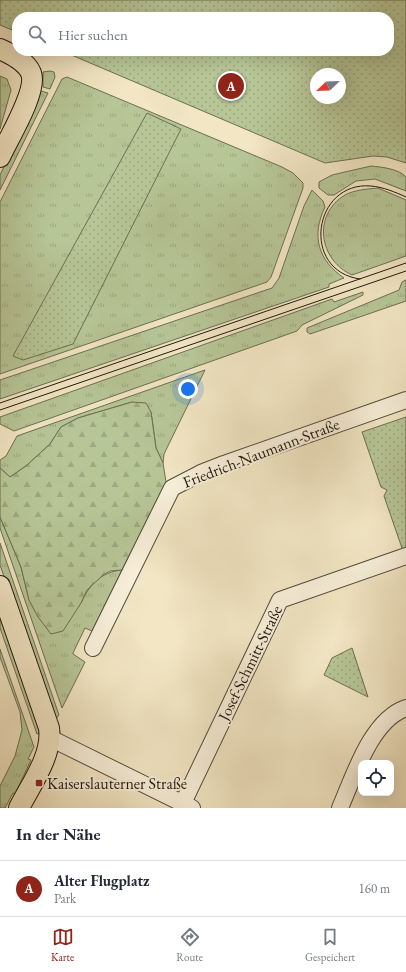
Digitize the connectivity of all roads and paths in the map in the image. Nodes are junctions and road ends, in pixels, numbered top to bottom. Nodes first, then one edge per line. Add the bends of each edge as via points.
1 (0, 49) edge
2 (12, 56) edge
3 (12, 56) edge
4 (0, 157) edge
5 (406, 400) edge
6 (406, 556) edge
7 (0, 586) edge
8 (92, 648) dead end
9 (406, 708) edge
10 (50, 738) junction
11 (188, 806) edge
12 (19, 808) edge
13 (340, 808) edge

1 - 2 main road
3 - 4 main road via 28,68 32,82 28,99
5 - 8 street, Friedrich-Naumann-Straße via 224,464 172,488
6 - 11 street, Josef-Schmitt-Straße via 280,600
7 - 10 main road
9 - 13 street via 393,714 376,732
10 - 11 street
10 - 12 main road via 45,757

